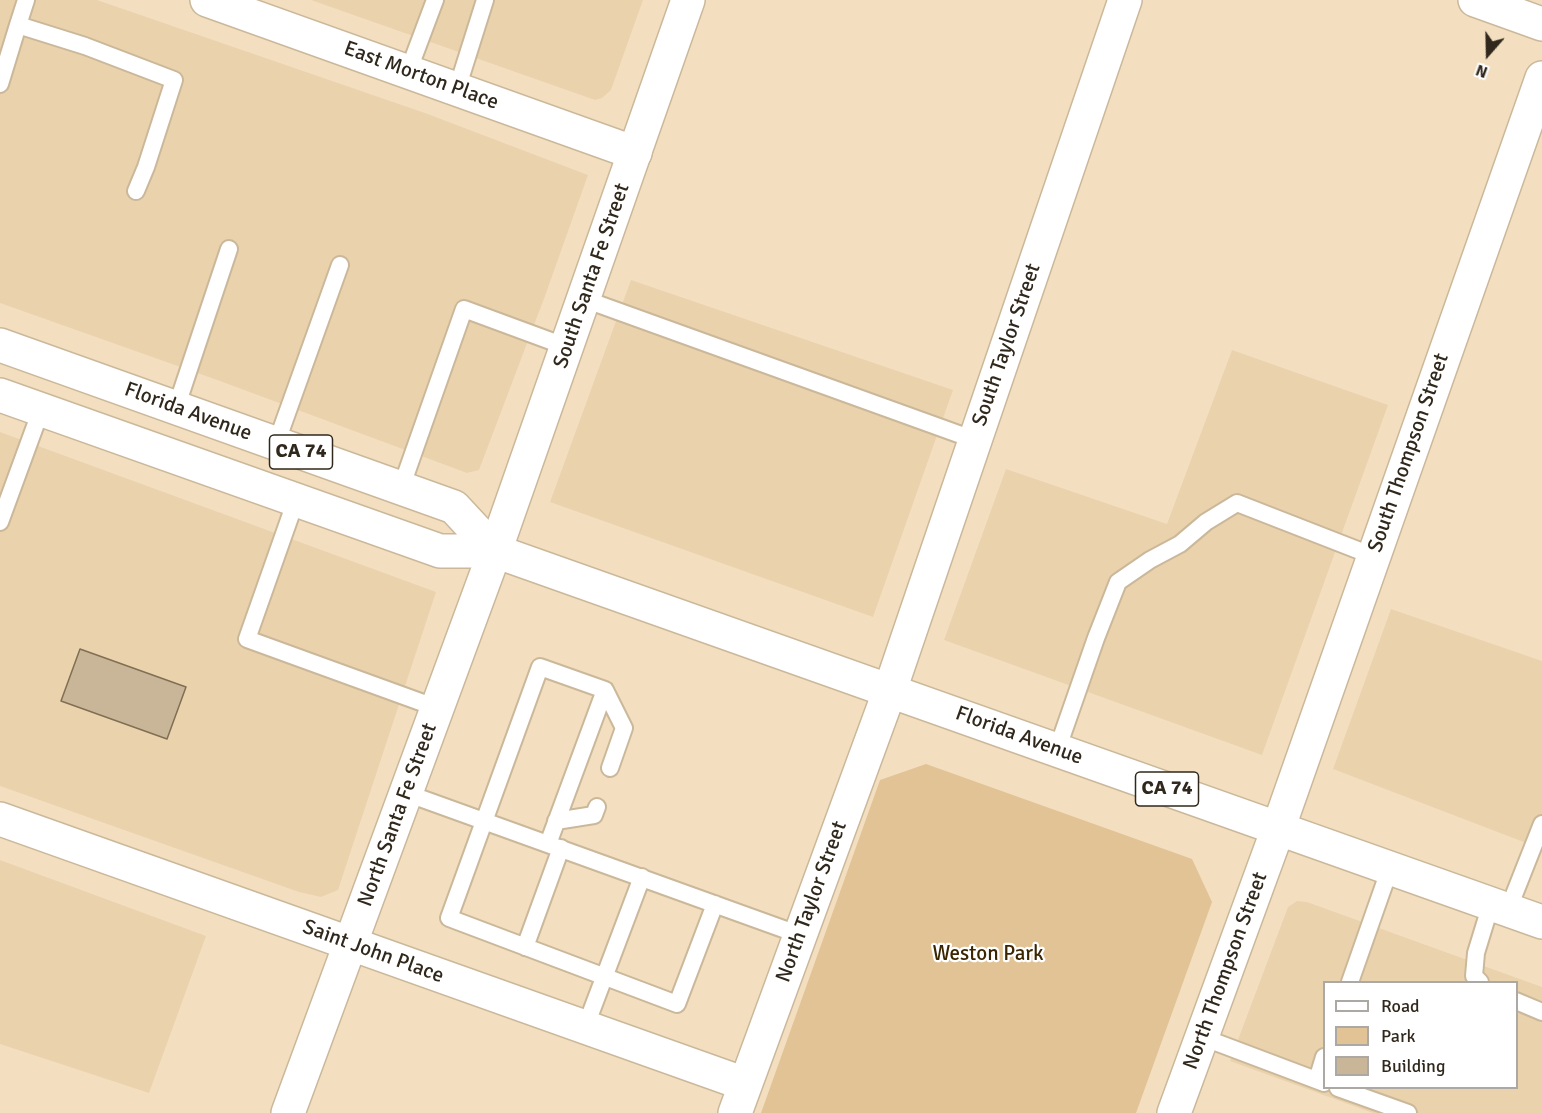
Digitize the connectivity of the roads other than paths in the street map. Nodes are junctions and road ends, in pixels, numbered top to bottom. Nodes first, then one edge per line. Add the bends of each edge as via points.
1 (26, 0) edge
2 (207, 0) edge
3 (435, 0) edge
4 (485, 0) edge
5 (688, 0) edge
6 (1125, 0) edge
7 (1475, 0) edge
8 (260, 9) edge
9 (1542, 24) edge
10 (18, 25) junction
11 (408, 72) junction
12 (1542, 78) edge
13 (0, 84) edge
14 (457, 89) junction
15 (635, 153) junction
16 (136, 191) dead end
17 (229, 249) dead end
18 (340, 265) dead end
19 (584, 299) junction
20 (0, 345) edge
21 (567, 347) junction
22 (0, 395) edge
23 (176, 408) junction
24 (41, 410) junction
25 (975, 440) junction
26 (276, 444) junction
27 (401, 488) junction
28 (296, 500) junction
29 (0, 522) edge
30 (495, 551) junction
31 (1373, 556) junction
32 (605, 690) junction
33 (890, 690) junction
34 (437, 708) junction
35 (1056, 750) junction
36 (610, 768) dead end
37 (406, 793) junction
38 (597, 807) dead end
39 (0, 819) edge
40 (483, 821) junction
41 (556, 821) junction
42 (1542, 824) edge
43 (1278, 829) junction
44 (554, 846) junction
45 (1390, 868) junction
46 (642, 877) junction
47 (715, 904) junction
48 (1500, 907) junction
49 (1542, 922) edge
50 (800, 934) junction
51 (351, 944) junction
52 (525, 947) junction
53 (603, 977) junction
54 (1350, 981) edge
55 (1479, 981) edge
56 (1518, 1002) edge
57 (1542, 1012) edge
58 (585, 1028) junction
59 (1202, 1037) junction
60 (1323, 1065) edge
61 (1321, 1081) edge
62 (1341, 1089) edge
63 (740, 1099) edge
64 (288, 1113) edge
65 (1174, 1113) edge
66 (1408, 1113) edge

1 - 10 lane
2 - 8 street, East Morton Place
3 - 11 lane
4 - 14 lane
5 - 15 street, South Santa Fe Street
6 - 25 street, South Taylor Street
7 - 9 street
8 - 11 street, East Morton Place
10 - 13 lane
10 - 16 lane via 174,80
11 - 14 street, East Morton Place
12 - 31 street, South Thompson Street
14 - 15 street, East Morton Place
15 - 19 street, South Santa Fe Street
17 - 23 lane
18 - 26 lane
19 - 21 street, South Santa Fe Street
19 - 25 lane
20 - 23 street, Florida Avenue / CA 74
21 - 27 lane via 464,309
21 - 30 street, South Santa Fe Street
22 - 24 street, Florida Avenue / CA 74
23 - 26 street, Florida Avenue / CA 74
24 - 28 street, Florida Avenue / CA 74
24 - 29 lane
25 - 33 street, South Taylor Street
26 - 27 street, Florida Avenue / CA 74
27 - 30 street, Florida Avenue / CA 74 via 454,507
28 - 30 street, Florida Avenue / CA 74 via 440,551
28 - 34 lane via 247,639
30 - 33 street, Florida Avenue / CA 74
30 - 34 street, North Santa Fe Street
31 - 35 lane via 1237,503 1229,507 1119,582
31 - 43 street, South Thompson Street
32 - 36 lane via 624,728
32 - 40 lane via 540,667
32 - 41 lane
33 - 35 street, Florida Avenue / CA 74
33 - 50 street, North Taylor Street
34 - 37 street, North Santa Fe Street
35 - 43 street, Florida Avenue / CA 74
37 - 40 lane
37 - 51 street, North Santa Fe Street
38 - 41 lane via 594,815
39 - 51 street, Saint John Place
40 - 44 lane
40 - 52 lane via 448,918
41 - 44 lane
42 - 48 lane
43 - 45 street, Florida Avenue / CA 74
43 - 59 street, North Thompson Street
44 - 46 lane
44 - 52 lane
45 - 48 street, Florida Avenue / CA 74
45 - 54 lane
46 - 47 lane
46 - 53 lane
47 - 50 lane
47 - 53 lane via 677,1004
48 - 49 street, Florida Avenue / CA 74
48 - 55 lane via 1476,953 1474,976
50 - 63 street, North Taylor Street
51 - 58 street, Saint John Place
51 - 64 street, North Santa Fe Street
52 - 53 lane
53 - 58 lane
56 - 57 lane
58 - 63 street, Saint John Place
59 - 61 lane
59 - 65 street, North Thompson Street
60 - 61 lane
62 - 66 lane

